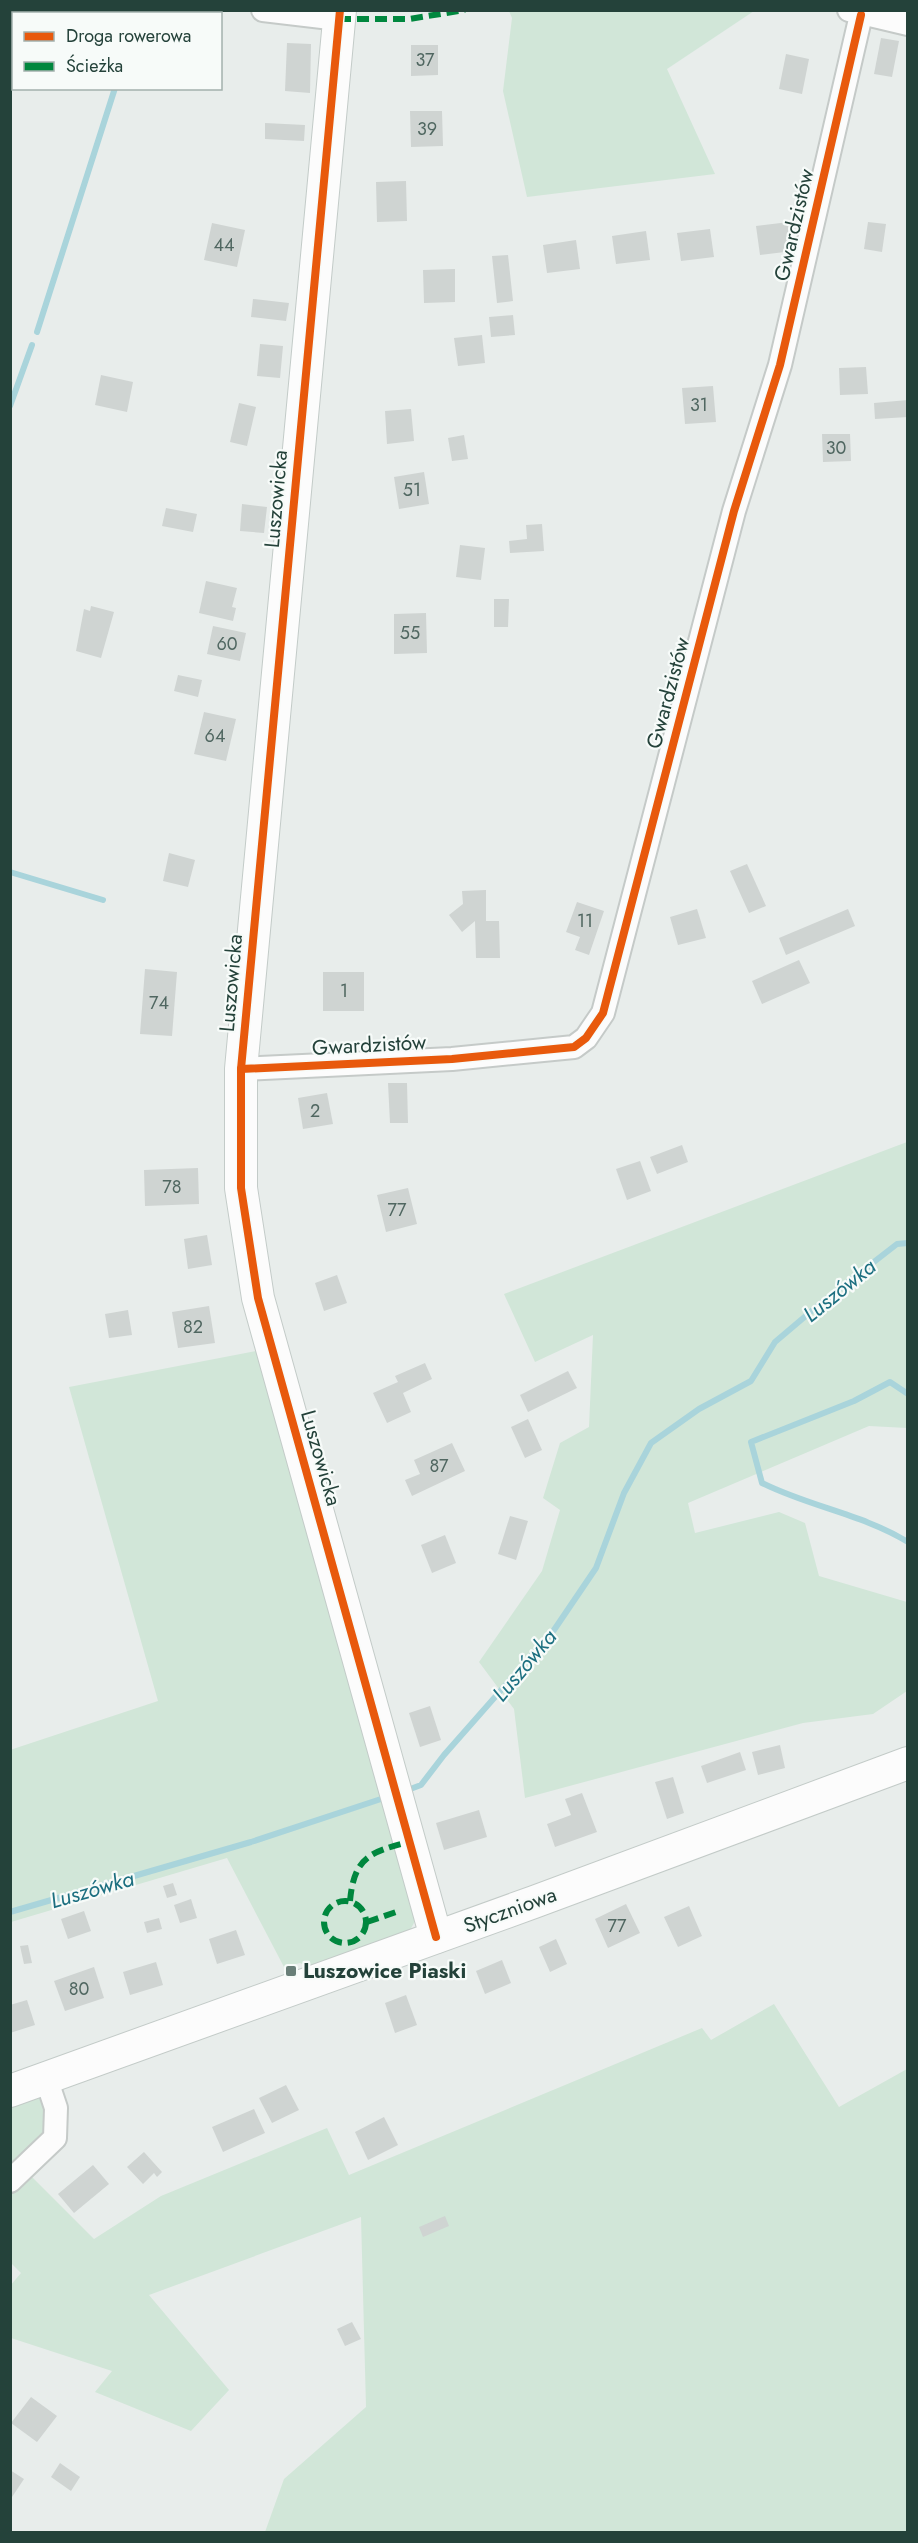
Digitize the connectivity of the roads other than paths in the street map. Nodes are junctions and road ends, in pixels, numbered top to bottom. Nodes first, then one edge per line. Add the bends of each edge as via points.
1 (263, 10) edge
2 (855, 13) edge
3 (340, 15) edge
4 (908, 24) edge
5 (241, 1070) junction
6 (908, 1763) edge
7 (436, 1937) junction
8 (46, 2078) junction
9 (10, 2091) edge
10 (10, 2181) edge

1 - 3 street
2 - 4 street
2 - 5 street, Gwardzistów via 780,365 734,511 603,1013 595,1028 574,1047 555,1050
3 - 5 street, Luszowicka
5 - 7 street, Luszowicka via 241,1188 258,1298
6 - 7 street, Styczniowa
7 - 8 street, Styczniowa
8 - 9 street, Styczniowa
8 - 10 street via 56,2108 56,2138

